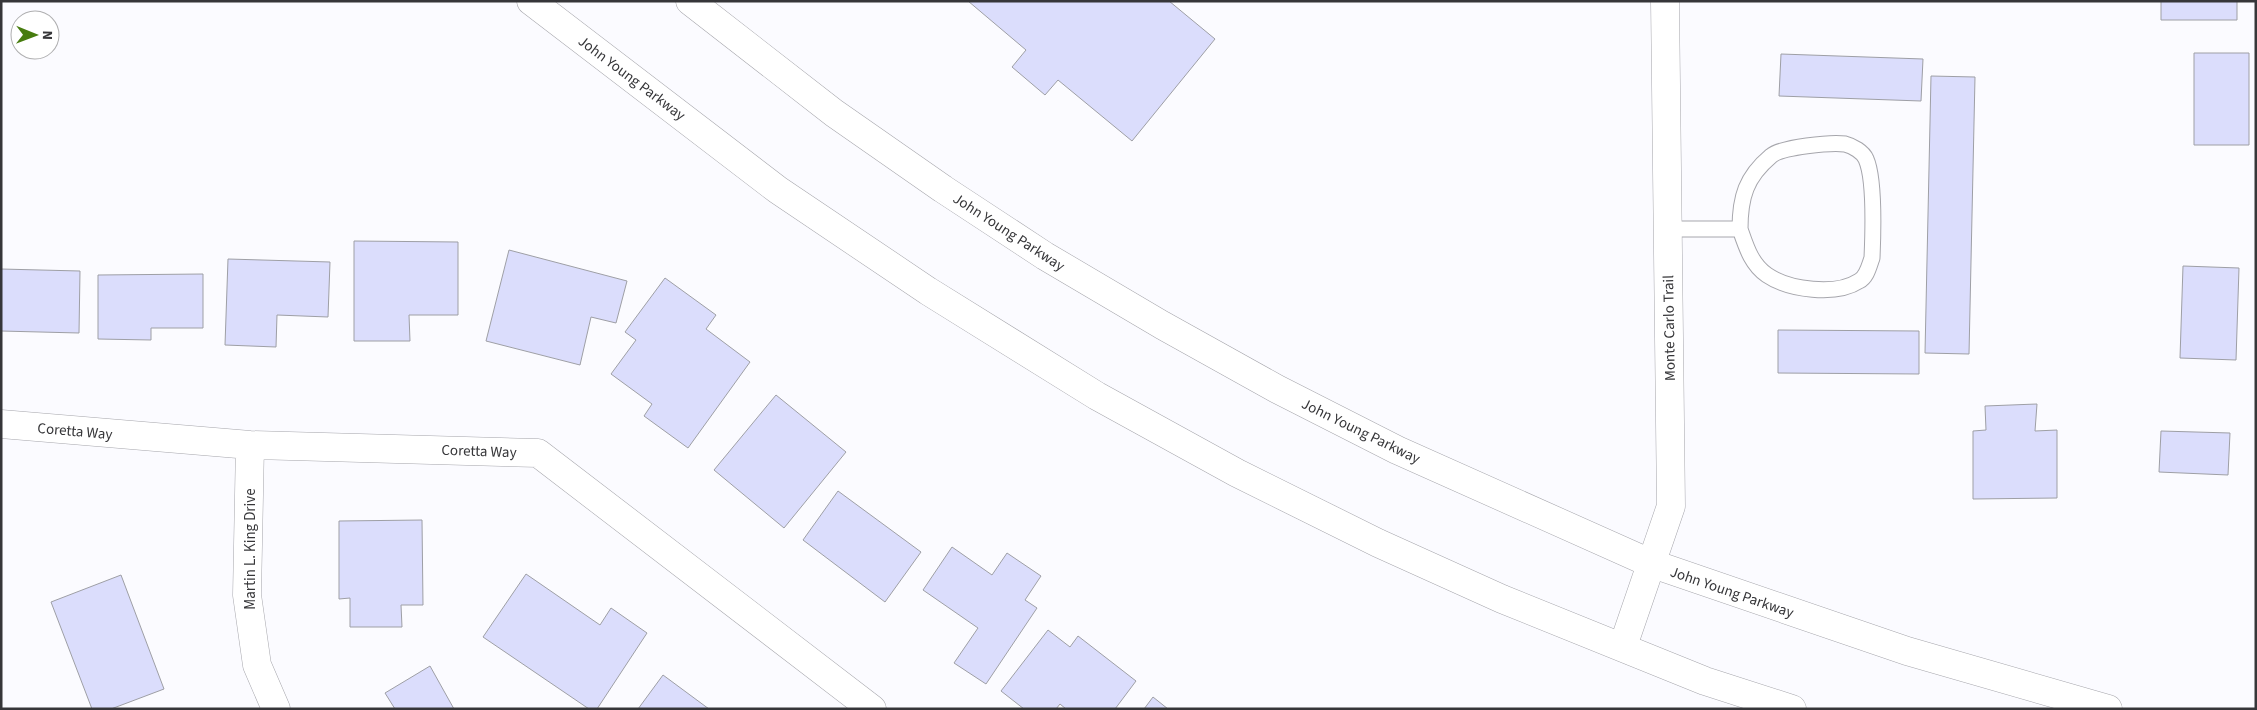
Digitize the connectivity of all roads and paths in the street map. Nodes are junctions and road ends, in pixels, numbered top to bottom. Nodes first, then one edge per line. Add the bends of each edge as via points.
1 (531, 1) edge
2 (690, 1) edge
3 (1665, 1) edge
4 (1668, 229) junction
5 (1740, 229) junction
6 (1, 424) edge
7 (250, 445) junction
8 (1650, 563) junction
9 (1622, 646) junction
10 (276, 709) edge
11 (872, 709) edge
12 (1792, 709) edge
13 (2108, 709) edge

1 - 9 main road, John Young Parkway via 778,190 928,291 1097,396 1237,473 1378,543 1502,599
2 - 8 main road, John Young Parkway via 834,113 943,189 1045,256 1162,326 1397,450
3 - 4 main road, Monte Carlo Trail
4 - 5 lane
4 - 8 main road, Monte Carlo Trail via 1671,506
5 - 5 lane via 1752,260 1766,275 1782,282 1819,290 1841,288 1861,281 1868,270 1872,250 1870,174 1866,159 1858,149 1845,144 1798,147 1773,154 1756,170 1744,189
6 - 7 main road, Coretta Way
7 - 10 main road, Martin L. King Drive via 247,595 257,664
7 - 11 main road, Coretta Way via 538,453
8 - 9 main road, Monte Carlo Trail
8 - 13 main road, John Young Parkway via 1907,651
9 - 12 main road, John Young Parkway via 1705,681

